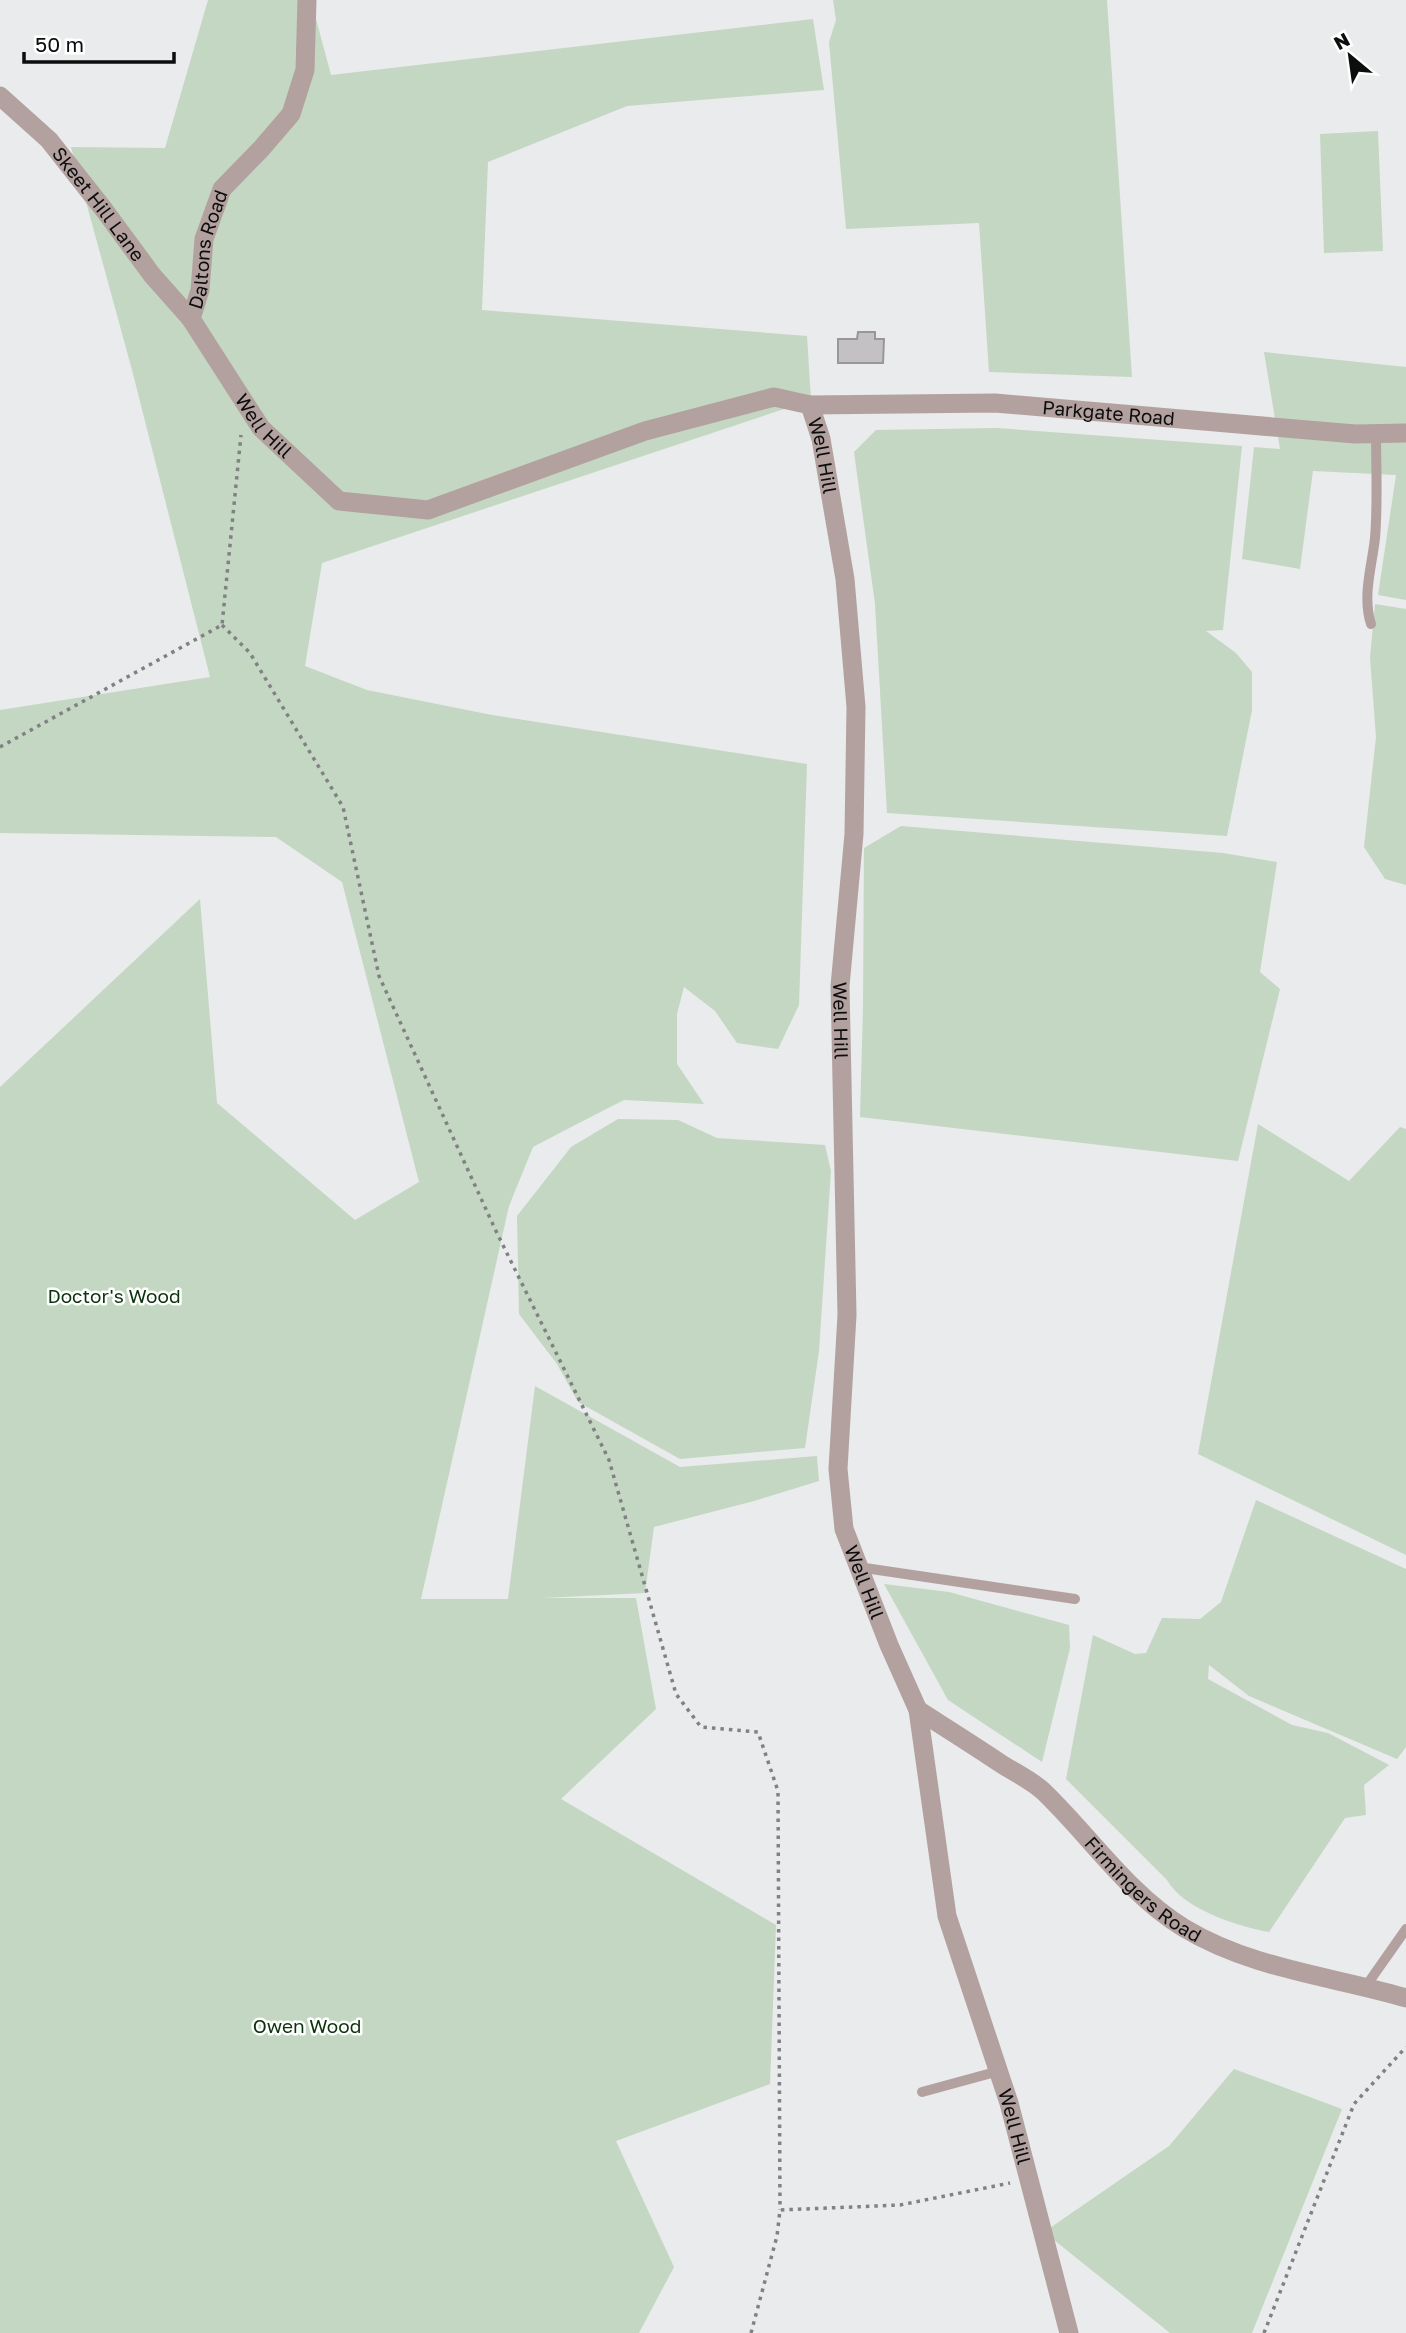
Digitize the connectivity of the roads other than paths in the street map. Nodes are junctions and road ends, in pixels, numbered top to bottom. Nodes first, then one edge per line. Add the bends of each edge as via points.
1 (307, 0) edge
2 (0, 96) edge
3 (191, 318) junction
4 (810, 405) junction
5 (1376, 433) junction
6 (1406, 433) edge
7 (1371, 624) dead end
8 (858, 1567) junction
9 (1075, 1599) dead end
10 (918, 1710) junction
11 (1406, 1929) edge
12 (1366, 1986) junction
13 (1406, 1998) edge
14 (999, 2071) junction
15 (922, 2092) dead end
16 (1069, 2333) edge

1 - 3 street, Daltons Road via 305,70 291,114 222,189 204,239 200,290
2 - 3 street, Skeet Hill Lane via 49,140 152,275
3 - 4 street, Well Hill via 261,428 339,500 428,510 645,431 774,397
4 - 5 street, Parkgate Road via 995,403
4 - 8 street, Well Hill via 821,439 845,579 856,707 854,834 840,986 847,1315 838,1469 845,1529
5 - 6 street, Parkgate Road
5 - 7 lane via 1375,535 1367,592
8 - 9 lane
8 - 10 street, Well Hill
10 - 12 street, Firmingers Road via 1040,1788 1132,1887 1184,1927 1293,1972
10 - 14 street, Well Hill via 947,1916
11 - 12 lane
12 - 13 street, Firmingers Road
14 - 15 lane
14 - 16 street, Well Hill

